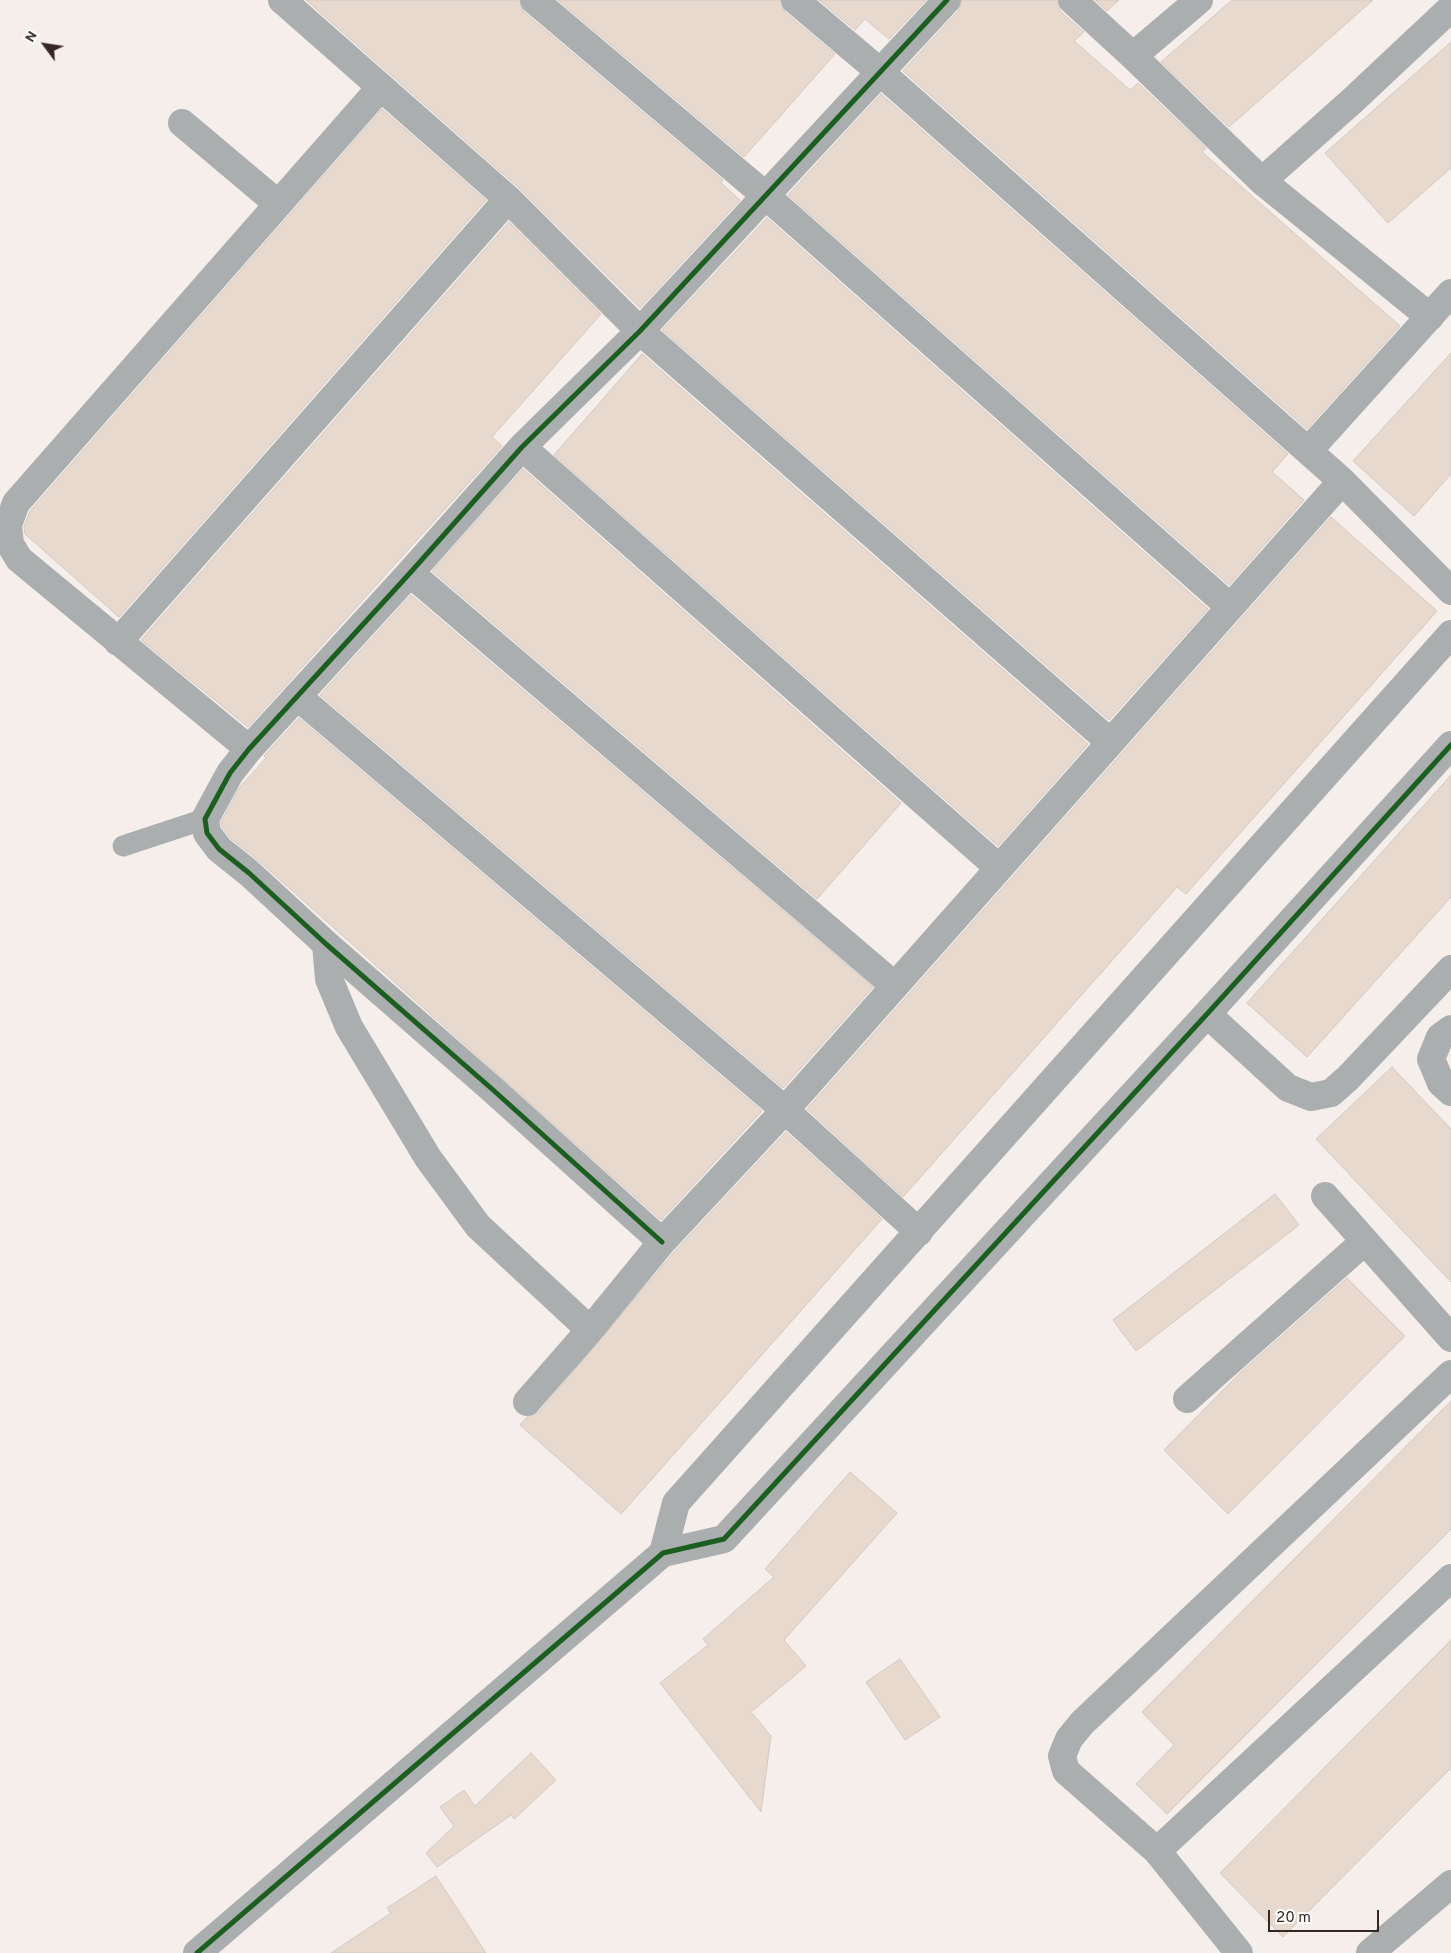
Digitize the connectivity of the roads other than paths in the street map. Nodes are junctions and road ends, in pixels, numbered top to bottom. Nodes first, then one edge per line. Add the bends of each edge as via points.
1 (282, 0) edge
2 (534, 0) edge
3 (795, 0) edge
4 (947, 0) edge
5 (1072, 0) edge
6 (1200, 0) edge
7 (1451, 8) edge
8 (1133, 56) junction
9 (879, 71) junction
10 (381, 87) junction
11 (182, 123) dead end
12 (1262, 181) junction
13 (766, 196) junction
14 (508, 199) junction
15 (278, 203) junction
16 (1451, 293) edge
17 (1430, 316) junction
18 (640, 331) junction
19 (522, 447) junction
20 (1308, 450) junction
21 (1342, 481) junction
22 (410, 573) junction
23 (1446, 575) edge
24 (1230, 607) junction
25 (1451, 634) edge
26 (118, 642) junction
27 (297, 696) junction
28 (1110, 742) junction
29 (1451, 745) edge
30 (248, 749) junction
31 (205, 819) junction
32 (123, 846) dead end
33 (999, 868) junction
34 (326, 944) junction
35 (1451, 969) edge
36 (895, 986) junction
37 (1207, 1014) junction
38 (1451, 1029) edge
39 (1451, 1092) edge
40 (785, 1110) junction
41 (1325, 1196) dead end
42 (919, 1232) junction
43 (1365, 1241) junction
44 (662, 1242) junction
45 (590, 1330) junction
46 (1451, 1338) edge
47 (1451, 1374) edge
48 (1187, 1399) dead end
49 (527, 1402) dead end
50 (663, 1553) junction
51 (1451, 1578) edge
52 (1157, 1851) junction
53 (1451, 1884) edge
54 (197, 1953) edge
55 (1239, 1953) edge
56 (1370, 1953) edge

1 - 10 street
2 - 13 street
3 - 9 street
4 - 9 street
5 - 8 street
6 - 8 street
7 - 12 street
8 - 12 street
9 - 13 street
9 - 20 street
10 - 14 street
10 - 15 street
11 - 15 street
12 - 17 street
13 - 18 street
13 - 24 street
14 - 18 street
14 - 26 street
15 - 26 street via 16,503 8,525 10,544 19,559
16 - 17 street
17 - 20 street
18 - 19 street
18 - 28 street
19 - 22 street
19 - 33 street
20 - 21 street
21 - 23 street
21 - 24 street
22 - 27 street
22 - 36 street
24 - 28 street
25 - 42 street
26 - 30 street
27 - 30 street
27 - 40 street
28 - 33 street
29 - 37 street
30 - 31 street via 230,773
31 - 32 lane
31 - 34 street via 207,833 219,849 249,872
33 - 36 street
34 - 44 street
34 - 45 street via 330,979 349,1027 428,1158 478,1226
35 - 37 street via 1348,1078 1331,1093 1311,1097 1288,1088
36 - 40 street
37 - 50 street via 724,1540
38 - 39 street via 1440,1037 1431,1059 1442,1083
40 - 42 street
40 - 44 street
41 - 43 street
42 - 50 street via 676,1503
43 - 46 street
43 - 48 street
44 - 45 street
45 - 49 street
47 - 52 street via 1082,1723 1069,1739 1062,1756 1066,1771
50 - 54 street
51 - 52 street
52 - 55 street
53 - 56 street

